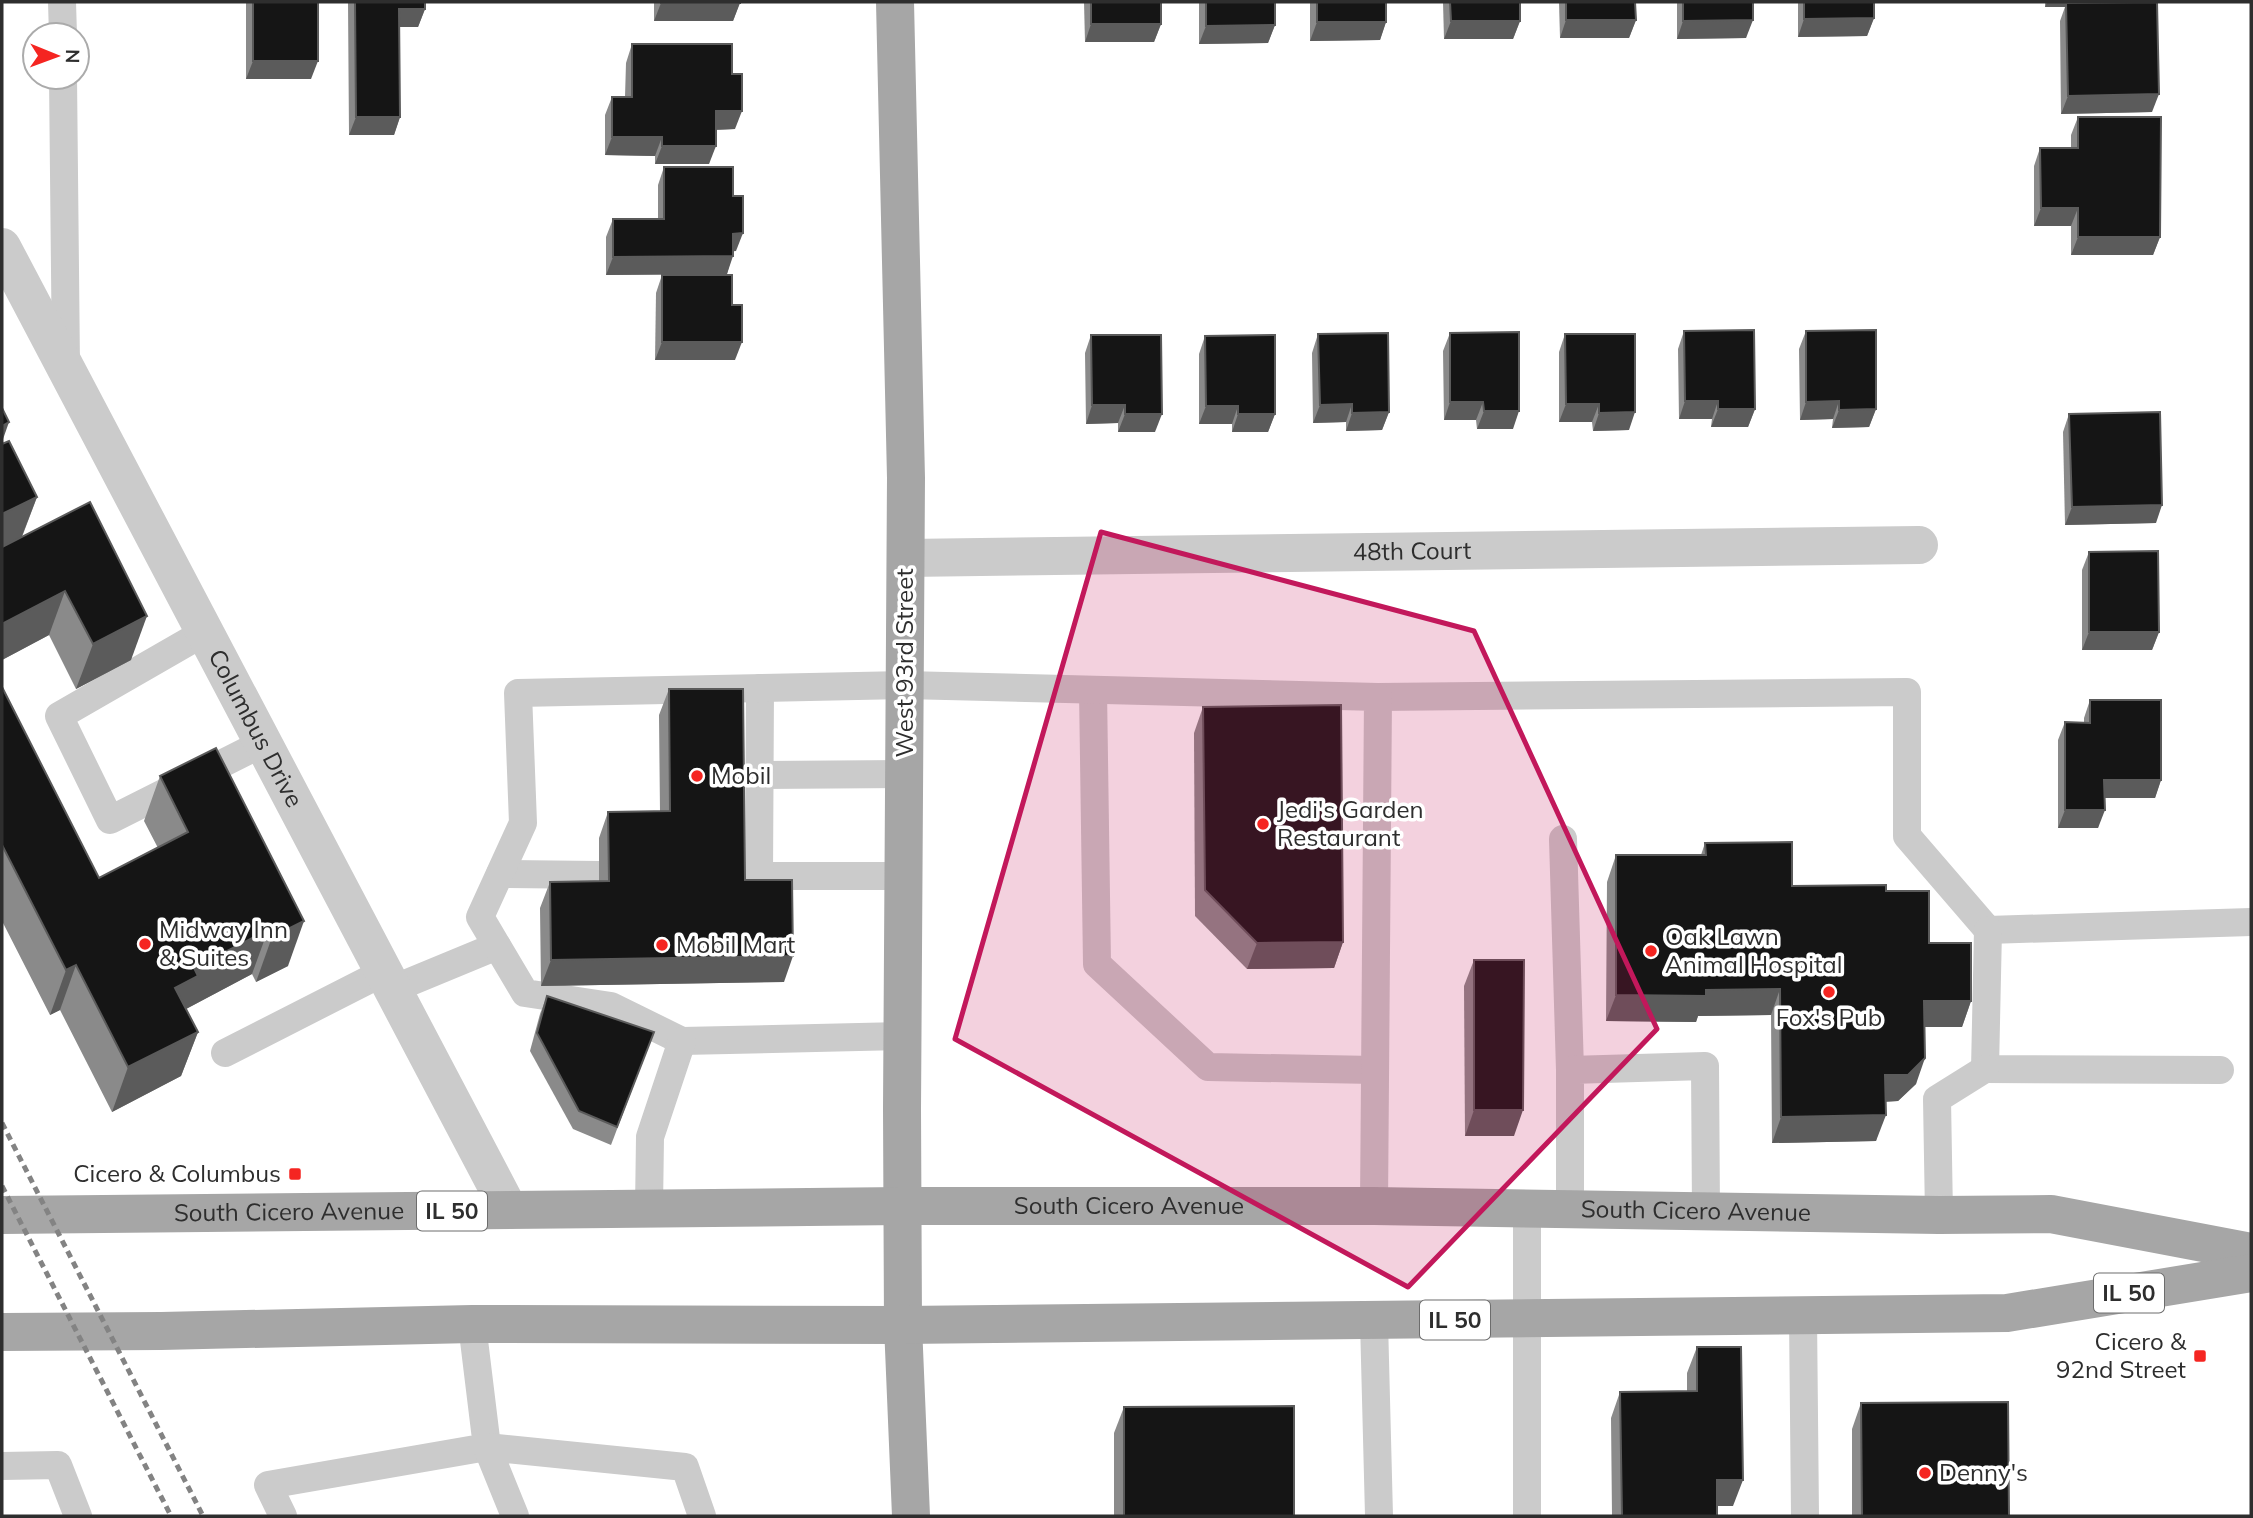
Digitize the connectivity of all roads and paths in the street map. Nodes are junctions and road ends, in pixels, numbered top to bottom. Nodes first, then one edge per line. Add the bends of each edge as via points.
1 (62, 2) edge
2 (895, 2) edge
3 (63, 21) edge
4 (63, 91) edge
5 (2, 247) edge
6 (66, 369) junction
7 (1919, 545) dead end
8 (906, 558) junction
9 (205, 632) junction
10 (905, 685) junction
11 (760, 688) junction
12 (1093, 690) junction
13 (1378, 697) junction
14 (263, 743) junction
15 (905, 774) junction
16 (760, 775) junction
17 (1563, 839) dead end
18 (500, 874) junction
19 (600, 875) dead end
20 (903, 876) junction
21 (2251, 922) edge
22 (1988, 930) junction
23 (497, 946) junction
24 (388, 980) junction
25 (902, 1036) junction
26 (682, 1041) junction
27 (225, 1054) dead end
28 (1985, 1069) junction
29 (1374, 1070) junction
30 (1570, 1070) junction
31 (2220, 1070) dead end
32 (902, 1206) junction
33 (1374, 1206) junction
34 (649, 1208) junction
35 (1527, 1209) junction
36 (509, 1210) junction
37 (1570, 1210) junction
38 (1706, 1212) junction
39 (2, 1215) edge
40 (1939, 1215) junction
41 (2251, 1252) edge
42 (2251, 1273) edge
43 (1803, 1316) junction
44 (1526, 1320) junction
45 (1374, 1321) junction
46 (472, 1324) junction
47 (903, 1325) junction
48 (2, 1332) edge
49 (487, 1447) junction
50 (2, 1466) edge
51 (78, 1516) edge
52 (284, 1516) edge
53 (515, 1516) edge
54 (702, 1516) edge
55 (911, 1516) edge
56 (1379, 1516) edge
57 (1527, 1516) edge
58 (1805, 1516) edge

1 - 3 lane
2 - 8 main road, West 93rd Street
4 - 6 lane
5 - 6 street, Columbus Drive
6 - 9 street, Columbus Drive
7 - 8 street, 48th Court
8 - 10 main road, West 93rd Street
9 - 14 street, Columbus Drive
9 - 14 lane via 60,716 110,820
10 - 11 lane
10 - 12 lane
10 - 15 main road, West 93rd Street
11 - 16 lane
11 - 18 lane via 518,693 523,823
12 - 13 lane
12 - 29 lane via 1097,964 1208,1066
13 - 22 lane via 1907,692 1907,836
13 - 29 lane
14 - 24 street, Columbus Drive
15 - 16 lane
15 - 20 main road, West 93rd Street
16 - 20 lane via 747,876
17 - 30 lane
18 - 19 lane
18 - 23 lane via 480,918
20 - 25 main road, West 93rd Street
21 - 22 lane
22 - 28 lane
23 - 24 lane
23 - 26 lane via 525,993 611,1006
24 - 27 lane
24 - 36 street, Columbus Drive
25 - 26 lane
25 - 32 main road, West 93rd Street
26 - 34 lane via 650,1137
28 - 31 lane
28 - 40 lane via 1937,1099
29 - 33 lane
30 - 37 lane
30 - 38 lane via 1705,1066
32 - 33 main road, South Cicero Avenue / IL 50
32 - 34 main road, South Cicero Avenue / IL 50
32 - 47 main road, West 93rd Street
33 - 35 main road, South Cicero Avenue / IL 50
34 - 36 main road, South Cicero Avenue / IL 50
35 - 37 main road, South Cicero Avenue / IL 50
35 - 44 lane
36 - 39 main road, South Cicero Avenue / IL 50
37 - 38 main road, South Cicero Avenue / IL 50
38 - 40 main road, South Cicero Avenue / IL 50
40 - 41 main road, South Cicero Avenue / IL 50 via 2051,1214
42 - 43 main road, IL 50 via 2007,1313
43 - 44 main road, IL 50
43 - 58 lane
44 - 45 main road, IL 50
44 - 57 lane
45 - 47 main road, IL 50
45 - 56 lane
46 - 47 main road, IL 50
46 - 48 main road, IL 50
46 - 49 lane
47 - 55 main road, West 93rd Street
49 - 52 lane via 268,1485
49 - 53 lane
49 - 54 lane via 685,1466
50 - 51 lane via 58,1465

